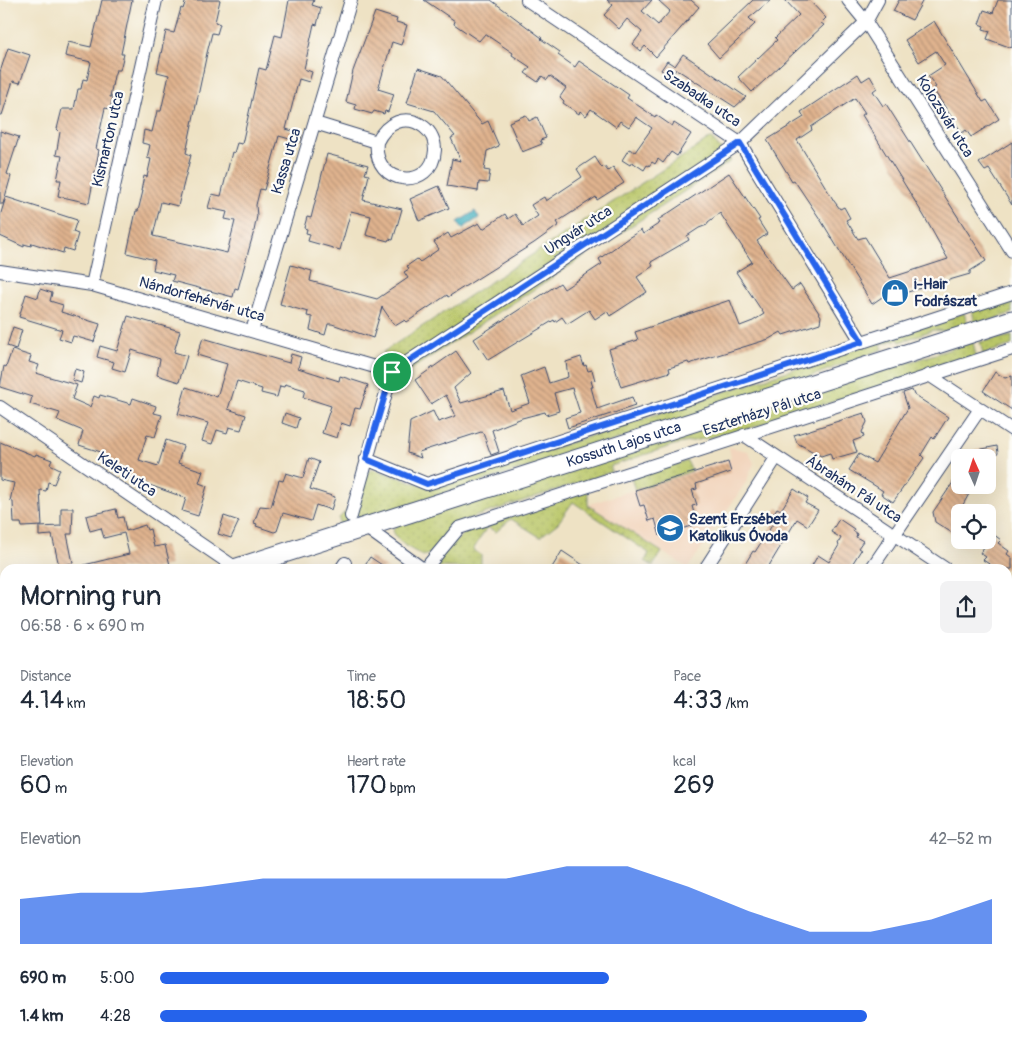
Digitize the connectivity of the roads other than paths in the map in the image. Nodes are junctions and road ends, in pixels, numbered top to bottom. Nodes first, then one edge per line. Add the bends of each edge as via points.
1 (156, 0) edge
2 (351, 0) edge
3 (527, 0) edge
4 (848, 0) edge
5 (878, 0) edge
6 (866, 22) junction
7 (315, 123) junction
8 (378, 142) junction
9 (740, 143) junction
10 (1012, 251) edge
11 (0, 271) edge
12 (92, 285) junction
13 (1012, 294) edge
14 (1012, 320) edge
15 (252, 331) junction
16 (862, 342) junction
17 (1012, 349) edge
18 (392, 372) junction
19 (929, 375) junction
20 (0, 407) edge
21 (980, 409) junction
22 (1012, 430) edge
23 (744, 435) junction
24 (776, 458) junction
25 (366, 459) junction
26 (358, 521) junction
27 (894, 534) junction
28 (229, 564) edge
29 (245, 564) edge
30 (417, 564) edge
31 (428, 564) edge
32 (708, 564) edge
33 (873, 564) edge
34 (939, 564) edge

1 - 12 street, Kismarton utca
2 - 7 street, Kassa utca
3 - 9 street, Szabadka utca
4 - 6 street, Kolozsvár utca
5 - 6 street, Ungvár utca
6 - 9 street, Ungvár utca
6 - 10 street, Kolozsvár utca
7 - 8 street
7 - 15 street, Kassa utca
8 - 8 street via 378,160 390,174 399,178 417,177 425,172 435,156 432,136 418,122 398,121 382,132
9 - 16 street, Szabadka utca
9 - 18 street, Ungvár utca
11 - 12 street, Nándorfehérvár utca
12 - 15 street, Nándorfehérvár utca
13 - 16 street, Kossuth Lajos utca
14 - 26 street, Kossuth Lajos utca
15 - 18 street, Nándorfehérvár utca
16 - 25 street, Kossuth Lajos utca via 427,484
17 - 19 street, Eszterházy Pál utca
18 - 25 street
19 - 21 street
19 - 23 street, Eszterházy Pál utca
20 - 28 street, Keleti utca
21 - 22 street
21 - 27 street
23 - 24 street, Ábrahám Pál utca
23 - 31 street, Eszterházy Pál utca via 458,528
24 - 27 street, Ábrahám Pál utca
24 - 32 street
25 - 26 street
26 - 29 street, Kossuth Lajos utca
26 - 30 street
27 - 33 street
27 - 34 street, Ábrahám Pál utca

